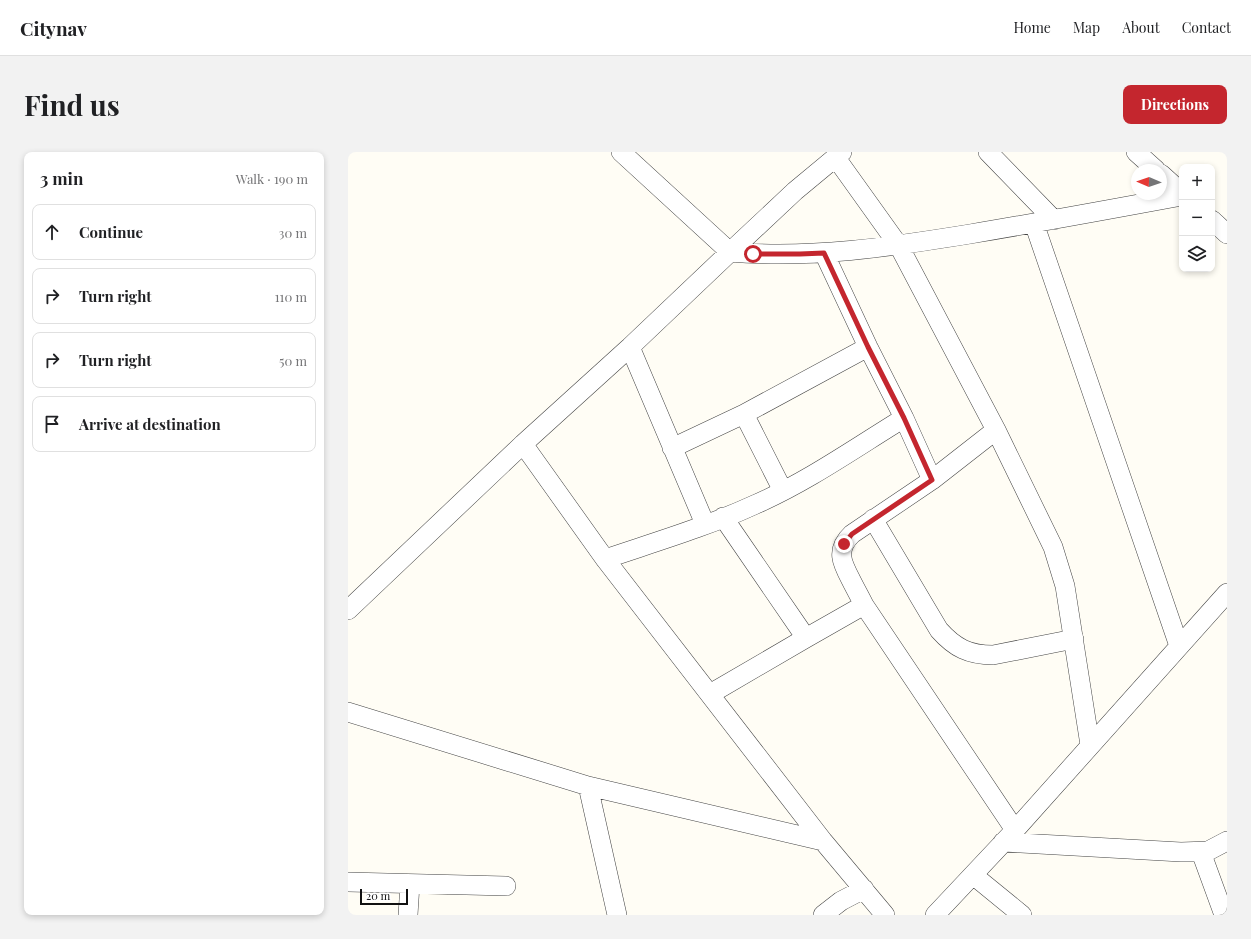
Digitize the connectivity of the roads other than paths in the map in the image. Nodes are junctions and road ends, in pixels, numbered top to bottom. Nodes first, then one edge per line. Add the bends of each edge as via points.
1 (621, 152) edge
2 (988, 152) edge
3 (1136, 152) edge
4 (839, 155) edge
5 (1149, 164) edge
6 (1167, 180) edge
7 (1179, 192) edge
8 (1179, 196) edge
9 (1054, 220) junction
10 (1034, 223) junction
11 (899, 246) junction
12 (730, 252) junction
13 (824, 253) junction
14 (630, 347) junction
15 (868, 347) junction
16 (744, 414) junction
17 (904, 418) junction
18 (996, 430) junction
19 (523, 444) junction
20 (672, 448) junction
21 (932, 480) junction
22 (783, 491) junction
23 (723, 517) junction
24 (873, 519) junction
25 (704, 524) junction
26 (605, 559) junction
27 (1227, 592) edge
28 (864, 605) junction
29 (348, 610) edge
30 (806, 638) junction
31 (1074, 639) junction
32 (1179, 646) junction
33 (710, 694) junction
34 (348, 712) edge
35 (1090, 745) junction
36 (588, 786) junction
37 (1009, 836) junction
38 (823, 841) junction
39 (1227, 841) edge
40 (1201, 852) junction
41 (973, 875) junction
42 (348, 882) edge
43 (410, 884) junction
44 (506, 886) dead end
45 (864, 889) junction
46 (408, 915) edge
47 (618, 915) edge
48 (823, 915) edge
49 (885, 915) edge
50 (936, 915) edge
51 (1022, 915) edge
52 (1224, 915) edge

1 - 12 street
2 - 9 street
3 - 5 street
4 - 11 street
4 - 12 street via 795,191
6 - 7 street
8 - 9 street
9 - 10 street
10 - 11 street
10 - 32 street
11 - 13 street
11 - 18 street
12 - 13 street via 777,255
12 - 14 street
13 - 15 street
14 - 19 street
14 - 20 street
15 - 16 street
15 - 17 street
16 - 20 street
16 - 22 street
17 - 21 street
17 - 22 street
18 - 21 street
18 - 31 street via 1052,547 1065,586
19 - 26 street
19 - 29 street
20 - 25 street
21 - 24 street
22 - 23 street
23 - 25 street
23 - 30 street
24 - 28 street via 847,538 842,550 844,568
24 - 31 street via 939,630 957,647 981,655 993,655
25 - 26 street
26 - 33 street
27 - 32 street
28 - 30 street
28 - 37 street
30 - 33 street
31 - 35 street
32 - 35 street
33 - 38 street
34 - 36 street
35 - 37 street
36 - 38 street
36 - 47 street
37 - 40 street
37 - 41 street
38 - 45 street
39 - 40 street
40 - 52 street
41 - 50 street
41 - 51 street
42 - 43 street
43 - 44 street
43 - 46 street
45 - 48 street via 841,901
45 - 49 street

